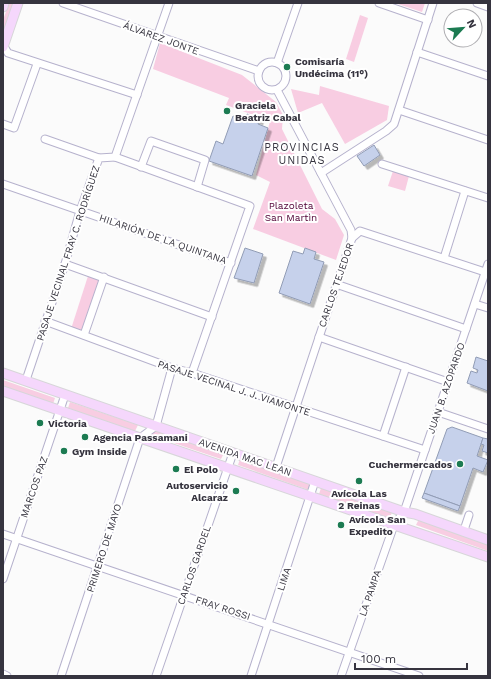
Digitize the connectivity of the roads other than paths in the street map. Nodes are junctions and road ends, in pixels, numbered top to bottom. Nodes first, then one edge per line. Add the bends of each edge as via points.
1 (4, 3) edge
2 (18, 3) edge
3 (64, 3) edge
4 (169, 3) edge
5 (298, 3) edge
6 (379, 3) edge
7 (434, 3) edge
8 (477, 3) edge
9 (3, 7) edge
10 (488, 7) edge
11 (428, 20) junction
12 (158, 36) junction
13 (3, 46) edge
14 (417, 52) junction
15 (277, 63) junction
16 (37, 64) junction
17 (259, 72) junction
18 (488, 76) edge
19 (277, 90) junction
20 (137, 95) junction
21 (399, 110) junction
22 (3, 124) edge
23 (45, 139) dead end
24 (488, 140) edge
25 (115, 157) junction
26 (99, 158) junction
27 (382, 164) dead end
28 (141, 167) junction
29 (321, 173) junction
30 (3, 184) edge
31 (197, 187) junction
32 (465, 191) junction
33 (488, 198) edge
34 (80, 211) junction
35 (352, 238) junction
36 (444, 258) junction
37 (232, 263) junction
38 (64, 264) junction
39 (488, 264) edge
40 (485, 272) junction
41 (104, 277) junction
42 (336, 284) junction
43 (475, 304) junction
44 (488, 308) edge
45 (212, 317) junction
46 (45, 322) junction
47 (466, 329) junction
48 (84, 335) junction
49 (319, 337) junction
50 (406, 367) junction
51 (172, 368) junction
52 (3, 373) edge
53 (192, 373) junction
54 (26, 380) junction
55 (448, 382) junction
56 (3, 391) edge
57 (65, 395) junction
58 (295, 408) junction
59 (60, 411) junction
60 (438, 412) junction
61 (156, 426) junction
62 (488, 429) edge
63 (383, 436) junction
64 (140, 438) junction
65 (425, 450) junction
66 (233, 453) junction
67 (276, 467) junction
68 (228, 468) junction
69 (315, 481) junction
70 (310, 496) junction
71 (404, 512) junction
72 (469, 516) dead end
73 (394, 525) junction
74 (464, 530) junction
75 (3, 534) edge
76 (16, 538) junction
77 (488, 540) edge
78 (488, 557) edge
79 (99, 566) junction
80 (3, 579) edge
81 (184, 595) junction
82 (269, 624) junction
83 (349, 652) junction
84 (3, 674) edge
85 (7, 676) edge
86 (61, 676) edge
87 (156, 676) edge
88 (251, 676) edge
89 (341, 676) edge
90 (419, 676) edge

1 - 9 main road
2 - 13 main road
3 - 12 street, ÁLVAREZ JONTE
4 - 12 street
5 - 15 street
6 - 11 street
7 - 11 street
8 - 10 street
11 - 14 street
12 - 17 street, ÁLVAREZ JONTE
12 - 20 street
13 - 16 street via 8,53
14 - 18 street
14 - 21 street
15 - 17 street via 266,64
15 - 19 street via 285,70 286,78 284,85
16 - 20 street
16 - 22 street via 14,128
17 - 19 street via 258,80 262,86 269,90
19 - 29 street, CARLOS TEJEDOR
20 - 25 street
21 - 24 street
21 - 29 street via 394,124 386,131
23 - 26 street
25 - 26 street, PASAJE VECINAL FRAY C. RODRÍGUEZ
25 - 28 street
26 - 34 street, PASAJE VECINAL FRAY C. RODRÍGUEZ
27 - 32 street
28 - 31 street
28 - 31 street via 151,141 198,157 205,160
29 - 35 street, CARLOS TEJEDOR via 351,230
30 - 34 street, HILARIÓN DE LA QUINTANA
31 - 37 street via 250,206
32 - 33 street
32 - 36 street
34 - 37 street, HILARIÓN DE LA QUINTANA
34 - 38 street, PASAJE VECINAL FRAY C. RODRÍGUEZ
35 - 36 street via 360,231
35 - 42 street, CARLOS TEJEDOR
36 - 40 street
37 - 45 street
38 - 41 street
38 - 46 street, PASAJE VECINAL FRAY C. RODRÍGUEZ
39 - 40 street, JUAN B. AZOPARDO
40 - 43 street, JUAN B. AZOPARDO
41 - 45 street
41 - 48 street
42 - 47 street
42 - 49 street, CARLOS TEJEDOR
43 - 44 street
43 - 47 street, JUAN B. AZOPARDO
45 - 53 street
46 - 48 street, PASAJE VECINAL J. J. VIAMONTE
46 - 54 street, PASAJE VECINAL FRAY C. RODRÍGUEZ
47 - 55 street, JUAN B. AZOPARDO
48 - 51 street, PASAJE VECINAL J. J. VIAMONTE
49 - 50 street
49 - 58 street, CARLOS TEJEDOR
50 - 55 street
50 - 63 street
51 - 53 street, PASAJE VECINAL J. J. VIAMONTE
51 - 61 street
52 - 54 main road, AVENIDA MAC LEAN
53 - 58 street, PASAJE VECINAL J. J. VIAMONTE
54 - 57 main road, AVENIDA MAC LEAN
55 - 60 street, JUAN B. AZOPARDO
56 - 59 main road, AVENIDA MAC LEAN
57 - 59 street, MARCOS PAZ
57 - 61 main road, AVENIDA MAC LEAN
58 - 63 street, PASAJE VECINAL J. J. VIAMONTE
58 - 67 street, CARLOS TEJEDOR
59 - 64 main road, AVENIDA MAC LEAN
59 - 76 street, MARCOS PAZ
60 - 62 street
60 - 65 street, JUAN B. AZOPARDO
61 - 64 street
61 - 66 main road, AVENIDA MAC LEAN
63 - 65 street, PASAJE VECINAL J. J. VIAMONTE
64 - 68 main road, AVENIDA MAC LEAN
64 - 79 street, PRIMERO DE MAYO
65 - 71 street, JUAN B. AZOPARDO
66 - 67 main road, AVENIDA MAC LEAN
66 - 68 street, CARLOS GARDEL
67 - 69 main road, AVENIDA MAC LEAN
68 - 70 main road, AVENIDA MAC LEAN
68 - 81 street, CARLOS GARDEL
69 - 70 street, LIMA
69 - 71 main road, AVENIDA MAC LEAN
70 - 73 main road, AVENIDA MAC LEAN
70 - 82 street, LIMA
71 - 73 street, LA PAMPA
71 - 74 main road, AVENIDA MAC LEAN
72 - 74 street
73 - 78 main road, AVENIDA MAC LEAN
73 - 83 street, LA PAMPA
74 - 77 main road, AVENIDA MAC LEAN
75 - 76 street, FRAY ROSSI
76 - 79 street, FRAY ROSSI
76 - 80 street, MARCOS PAZ
79 - 81 street, FRAY ROSSI
79 - 86 street, PRIMERO DE MAYO
81 - 82 street, FRAY ROSSI
81 - 87 street, CARLOS GARDEL
82 - 83 street, FRAY ROSSI
82 - 88 street, LIMA
83 - 89 street, LA PAMPA
83 - 90 street, FRAY ROSSI
84 - 85 street

